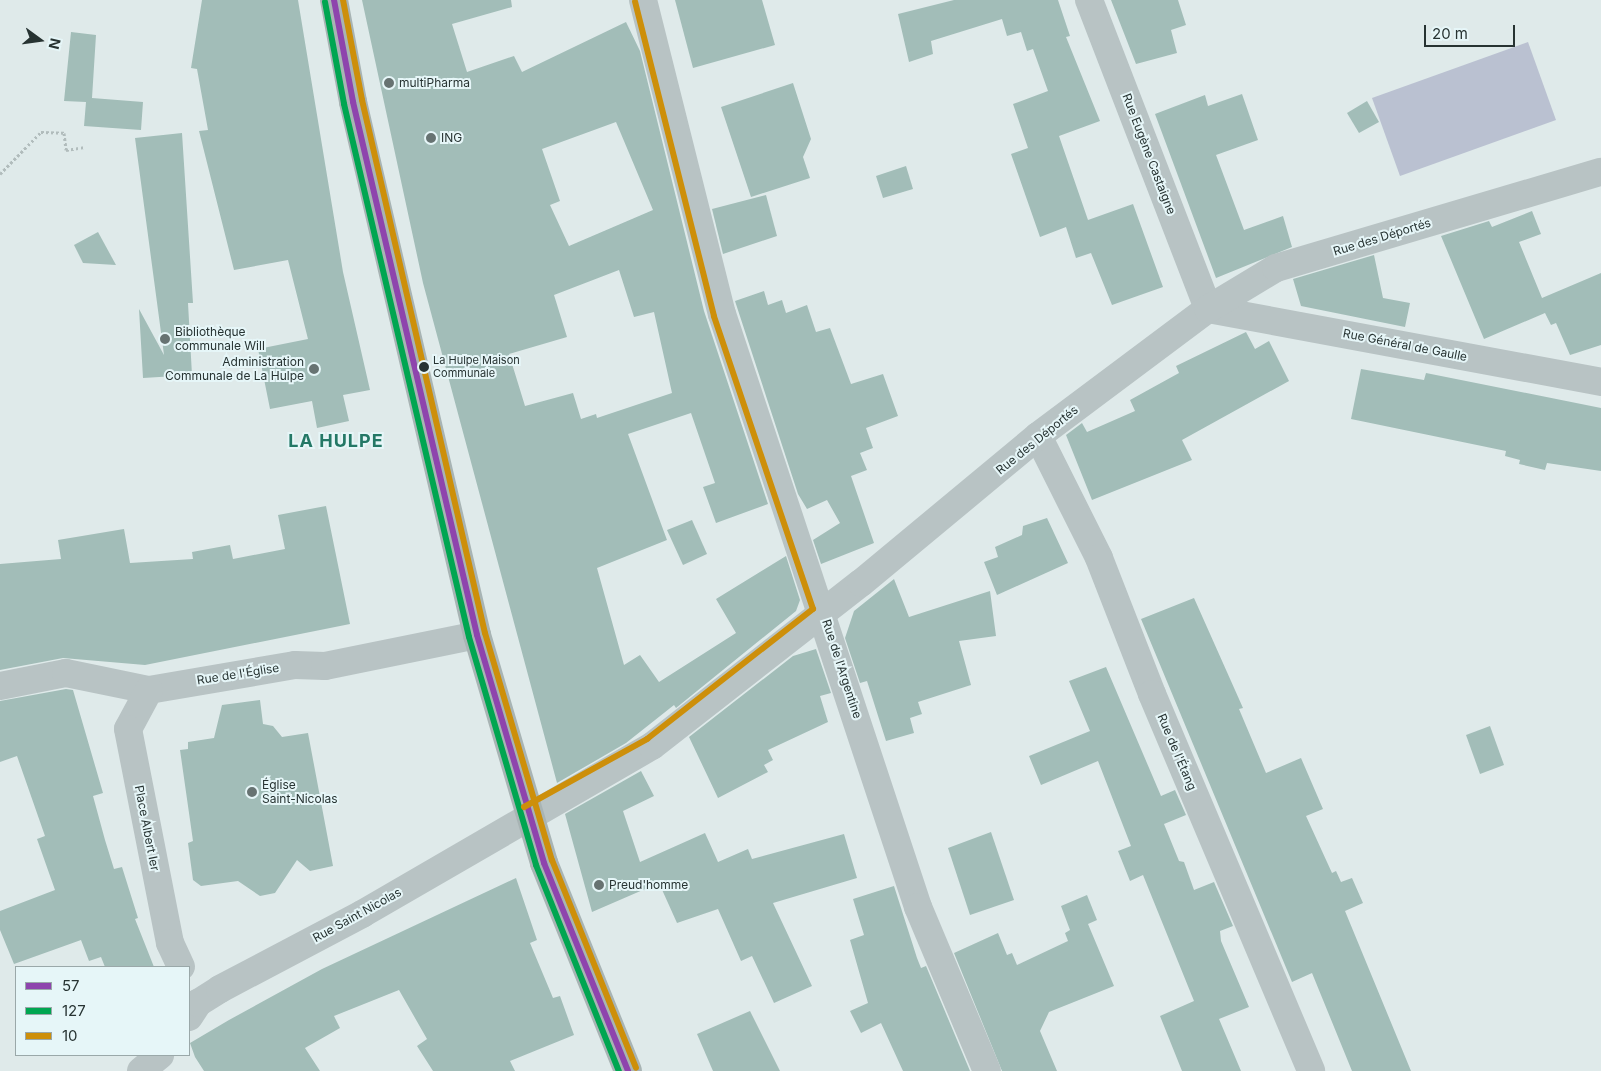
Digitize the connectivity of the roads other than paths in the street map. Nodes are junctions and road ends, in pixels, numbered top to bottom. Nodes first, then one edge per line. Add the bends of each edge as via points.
1 (334, 0) edge
2 (643, 0) edge
3 (1090, 0) edge
4 (1601, 172) edge
5 (1208, 308) junction
6 (1601, 382) edge
7 (1038, 436) junction
8 (823, 612) junction
9 (476, 634) junction
10 (0, 686) edge
11 (149, 690) junction
12 (528, 816) junction
13 (181, 966) edge
14 (192, 1001) edge
15 (159, 1056) edge
16 (141, 1071) edge
17 (628, 1071) edge
18 (987, 1071) edge
19 (1311, 1071) edge

1 - 9 main road via 353,102
2 - 8 street, Rue de l'Argentine via 722,314
3 - 5 street, Rue Eugène Castaigne
4 - 5 street, Rue des Déportés via 1276,268
5 - 6 street, Rue Général de Gaulle
5 - 7 street, Rue des Déportés
7 - 8 street, Rue des Déportés
7 - 19 street, Rue de l'Étang via 1099,558 1152,694
8 - 12 street, Rue des Déportés via 652,746
8 - 18 street, Rue de l'Argentine via 918,907
9 - 11 street, Rue de l'Église via 325,666 295,665
9 - 12 main road
10 - 11 street, Rue de l'Église via 66,673
11 - 13 street, Place Albert Ier via 128,729 170,943
12 - 14 street, Rue Saint Nicolas via 362,914
12 - 17 main road
15 - 16 street

